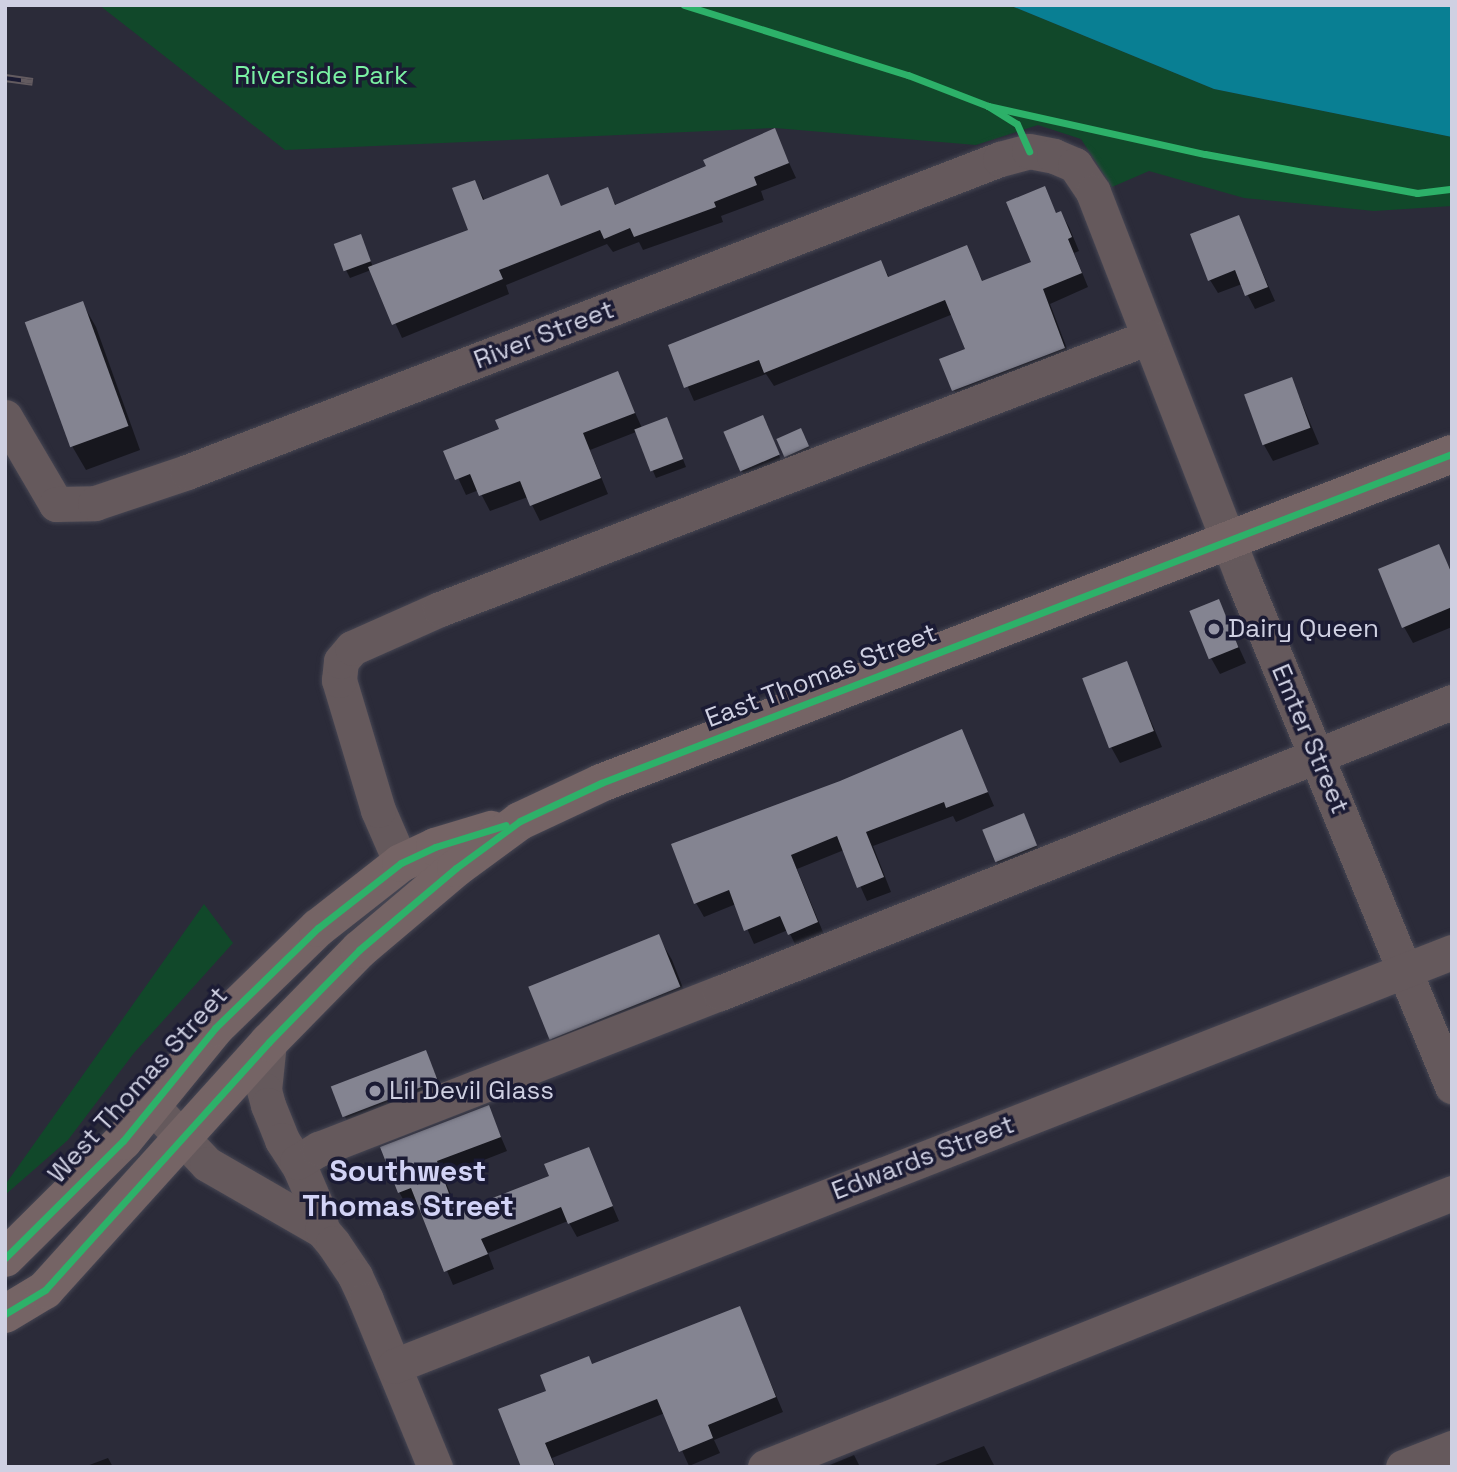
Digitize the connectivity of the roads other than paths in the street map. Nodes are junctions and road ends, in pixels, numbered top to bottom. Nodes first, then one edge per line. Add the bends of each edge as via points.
1 (1029, 151) joint
2 (1149, 337) junction
3 (5, 417) edge
4 (1452, 454) edge
5 (1228, 541) junction
6 (1452, 702) edge
7 (1316, 754) junction
8 (520, 821) junction
9 (401, 863) junction
10 (1452, 951) edge
11 (1406, 970) junction
12 (269, 1041) junction
13 (1452, 1086) edge
14 (151, 1105) junction
15 (182, 1140) junction
16 (297, 1162) junction
17 (1452, 1193) edge
18 (322, 1230) junction
19 (5, 1258) edge
20 (5, 1314) edge
21 (394, 1366) junction
22 (1452, 1448) edge
23 (435, 1467) edge
24 (765, 1467) edge
25 (1403, 1467) edge

1 - 2 street, Emter Street via 1075,165 1084,175
1 - 3 street, River Street via 95,503 56,504
2 - 5 street, Emter Street
2 - 9 street via 440,609 352,648 341,661 339,680 378,810
4 - 5 main road, East Thomas Street
5 - 7 street, Emter Street
5 - 8 main road, East Thomas Street via 601,783
6 - 7 street
7 - 11 street, Emter Street
7 - 16 street via 319,1149
8 - 9 main road, West Thomas Street via 435,847
8 - 12 main road, East Thomas Street via 359,950
9 - 14 main road, West Thomas Street via 350,900 261,982
10 - 11 street, Edwards Street
11 - 13 street, Emter Street
11 - 21 street, Edwards Street
12 - 15 main road
12 - 16 street via 264,1090 273,1121
14 - 15 street
14 - 19 main road, West Thomas Street via 122,1141
15 - 18 street via 207,1164
15 - 20 main road via 45,1290
16 - 18 street
17 - 24 street
18 - 21 street via 355,1276
21 - 23 street
22 - 25 street

